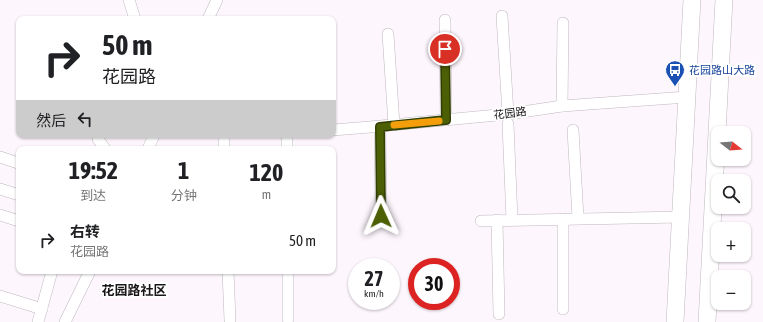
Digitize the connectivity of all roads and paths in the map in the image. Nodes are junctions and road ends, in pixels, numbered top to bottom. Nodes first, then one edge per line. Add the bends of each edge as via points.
1 (129, 0) edge
2 (217, 0) edge
3 (692, 0) edge
4 (724, 0) edge
5 (134, 16) edge
6 (209, 16) edge
7 (502, 16) dead end
8 (445, 20) dead end
9 (563, 23) dead end
10 (388, 34) dead end
11 (687, 97) junction
12 (562, 106) junction
13 (508, 119) junction
14 (446, 120) junction
15 (394, 125) junction
16 (380, 127) junction
17 (336, 130) edge
18 (573, 130) dead end
19 (0, 157) edge
20 (16, 162) edge
21 (0, 189) edge
22 (16, 194) edge
23 (0, 215) edge
24 (381, 216) dead end
25 (680, 217) junction
26 (578, 218) junction
27 (563, 219) junction
28 (16, 220) edge
29 (497, 220) junction
30 (512, 220) junction
31 (480, 221) dead end
32 (51, 274) edge
33 (89, 274) edge
34 (228, 274) edge
35 (288, 274) edge
36 (0, 296) edge
37 (42, 309) junction
38 (563, 309) dead end
39 (499, 314) dead end
40 (288, 319) dead end
41 (230, 320) dead end
42 (38, 322) edge
43 (65, 322) edge
44 (675, 322) edge
45 (707, 322) edge

1 - 5 street
2 - 6 street
3 - 11 main road
4 - 45 main road
7 - 13 street
8 - 14 street
9 - 12 street
10 - 15 street
11 - 12 street, 花园路
11 - 25 main road
12 - 13 street, 花园路
13 - 14 street, 花园路
13 - 30 street
14 - 15 street, 花园路
15 - 16 street, 花园路
16 - 17 street, 花园路
16 - 24 street
18 - 26 street
19 - 20 street
21 - 22 street
23 - 28 street
25 - 26 street
25 - 44 main road
26 - 27 street
27 - 30 street
27 - 38 street
29 - 30 street
29 - 31 street
29 - 39 street
32 - 37 street
33 - 43 street
34 - 41 street
35 - 40 street
36 - 37 street
37 - 42 street

